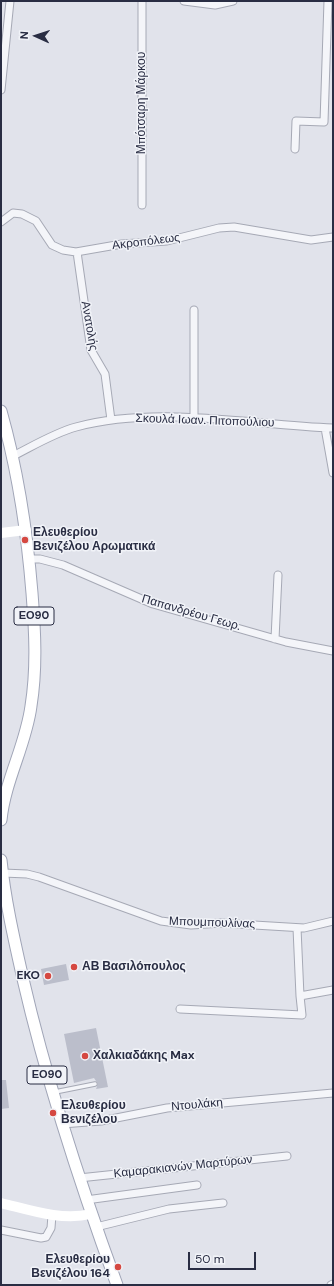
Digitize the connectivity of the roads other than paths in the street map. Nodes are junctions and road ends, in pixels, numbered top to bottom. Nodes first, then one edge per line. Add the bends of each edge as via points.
1 (10, 1) edge
2 (142, 1) edge
3 (184, 1) edge
4 (233, 1) edge
5 (328, 1) edge
6 (1, 90) edge
7 (295, 149) dead end
8 (142, 205) dead end
9 (1, 222) edge
10 (333, 237) edge
11 (77, 252) junction
12 (194, 310) dead end
13 (1, 411) edge
14 (194, 419) junction
15 (111, 420) junction
16 (325, 428) junction
17 (333, 428) edge
18 (13, 456) junction
19 (333, 472) edge
20 (26, 530) junction
21 (1, 533) edge
22 (30, 559) junction
23 (278, 576) dead end
24 (275, 638) junction
25 (333, 651) edge
26 (3, 799) edge
27 (1, 820) edge
28 (1, 860) edge
29 (3, 873) junction
30 (333, 921) edge
31 (297, 928) junction
32 (333, 990) edge
33 (300, 996) junction
34 (180, 1009) dead end
35 (95, 1084) dead end
36 (52, 1093) junction
37 (333, 1093) edge
38 (62, 1124) junction
39 (287, 1156) dead end
40 (79, 1178) junction
41 (197, 1185) dead end
42 (86, 1200) junction
43 (1, 1203) edge
44 (223, 1203) dead end
45 (91, 1214) junction
46 (52, 1215) junction
47 (96, 1227) junction
48 (1, 1230) edge
49 (117, 1285) edge

1 - 6 street
2 - 8 street, Μπότσαρη Μάρκου
3 - 4 street via 215,5
5 - 7 street via 324,122 296,121
9 - 11 street, Ακροπόλεως via 13,213 29,216 36,221 52,245
10 - 11 street, Ακροπόλεως via 311,240 234,227 219,228 167,241 122,244
11 - 15 street, Ανατολής via 91,350 105,374
12 - 14 street
13 - 18 main road, ΕΟ90
14 - 15 street, Σκουλά Ιωαν. Πιτοπούλιου via 152,417
14 - 16 street, Σκουλά Ιωαν. Πιτοπούλιου
15 - 18 street, Σκουλά Ιωαν. Πιτοπούλιου via 67,430
16 - 17 street, Σκουλά Ιωαν. Πιτοπούλιου
16 - 19 street
18 - 20 main road, ΕΟ90
20 - 21 street
20 - 22 main road, ΕΟ90
22 - 24 street, Παπανδρέου Γεωρ. via 56,562 149,602
22 - 26 main road, ΕΟ90 via 35,629 32,700 27,726
23 - 24 street
24 - 25 street, Παπανδρέου Γεωρ.
26 - 27 main road, ΕΟ90
28 - 29 main road, ΕΟ90
29 - 31 street, Μπουμπουλίνας via 27,874 161,921 191,925 221,923
29 - 36 main road, ΕΟ90 via 19,961
30 - 31 street, Μπουμπουλίνας
31 - 33 street
32 - 33 street
33 - 34 street via 302,1015
35 - 36 lane
36 - 38 main road, ΕΟ90
37 - 38 street, Ντουλάκη via 161,1108 101,1121
38 - 40 main road, ΕΟ90
39 - 40 street, Καμαρακιανών Μαρτύρων
40 - 42 main road, ΕΟ90
41 - 42 street
42 - 45 main road, ΕΟ90
43 - 46 street
44 - 47 street via 169,1209
45 - 46 street via 75,1217
45 - 47 main road, ΕΟ90
46 - 48 street via 51,1228 46,1237 32,1237
47 - 49 main road, ΕΟ90

